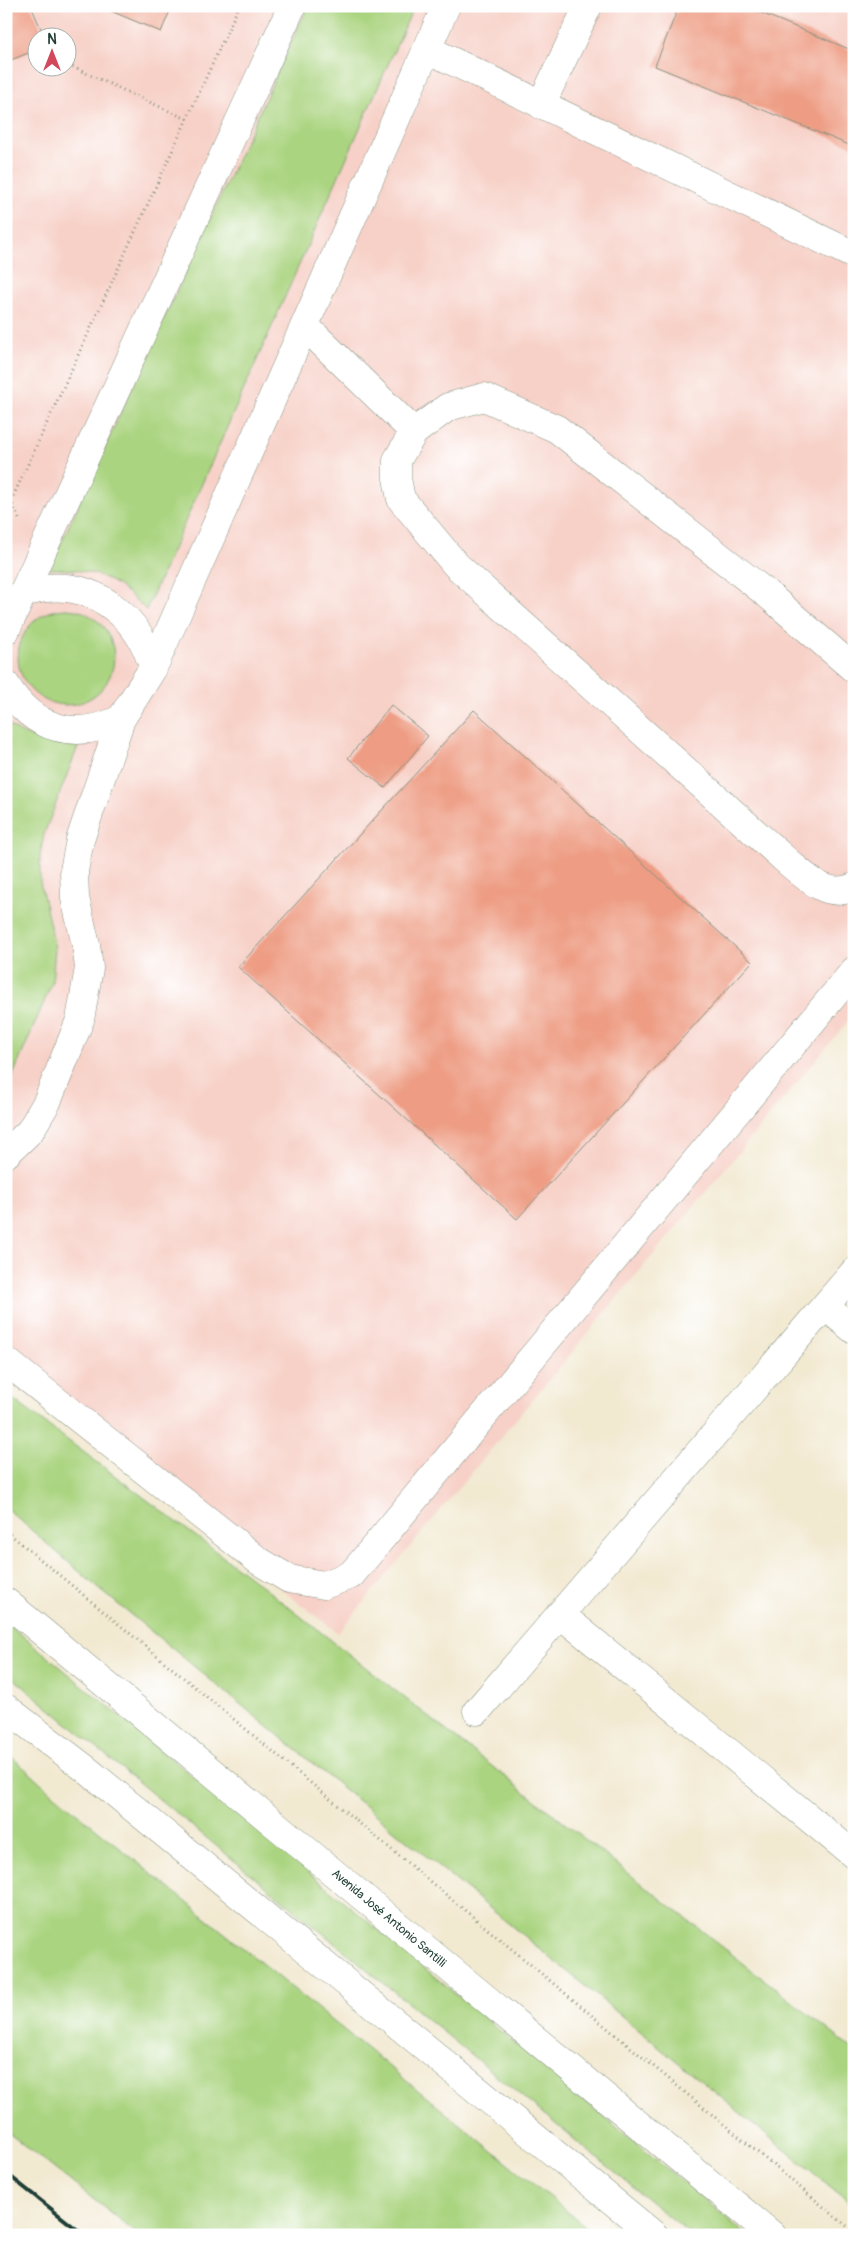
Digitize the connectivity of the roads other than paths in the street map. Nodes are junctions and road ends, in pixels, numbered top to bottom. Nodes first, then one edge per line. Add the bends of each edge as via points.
1 (292, 6) edge
2 (446, 6) edge
3 (588, 6) edge
4 (426, 49) junction
5 (541, 105) junction
6 (854, 255) edge
7 (305, 326) junction
8 (414, 432) junction
9 (24, 593) junction
10 (8, 622) edge
11 (153, 668) junction
12 (854, 669) edge
13 (6, 685) edge
14 (121, 719) junction
15 (854, 887) edge
16 (854, 971) edge
17 (6, 1154) edge
18 (854, 1272) edge
19 (825, 1306) junction
20 (854, 1330) edge
21 (6, 1361) edge
22 (6, 1602) edge
23 (560, 1614) junction
24 (6, 1708) edge
25 (477, 1711) dead end
26 (854, 1855) edge
27 (654, 2235) edge
28 (772, 2235) edge

1 - 9 street
2 - 4 street
3 - 5 street
4 - 5 street
4 - 7 street
5 - 6 street
7 - 8 street
7 - 11 street
8 - 12 street via 448,407 484,397 557,429 766,593
8 - 15 street via 397,460 401,499 456,565 789,863 821,888 843,892
9 - 10 street
9 - 11 street via 60,588 103,599 137,629
11 - 14 street
13 - 14 street via 24,710 54,727 89,730
14 - 17 street via 80,840 74,871 75,898 89,968 80,1020 30,1132
16 - 21 street via 351,1575 324,1585 289,1579 259,1561
18 - 19 street
19 - 20 street
19 - 23 street
22 - 28 street, Avenida José Antonio Santilli
23 - 25 street
23 - 26 street
24 - 27 street via 88,1770

